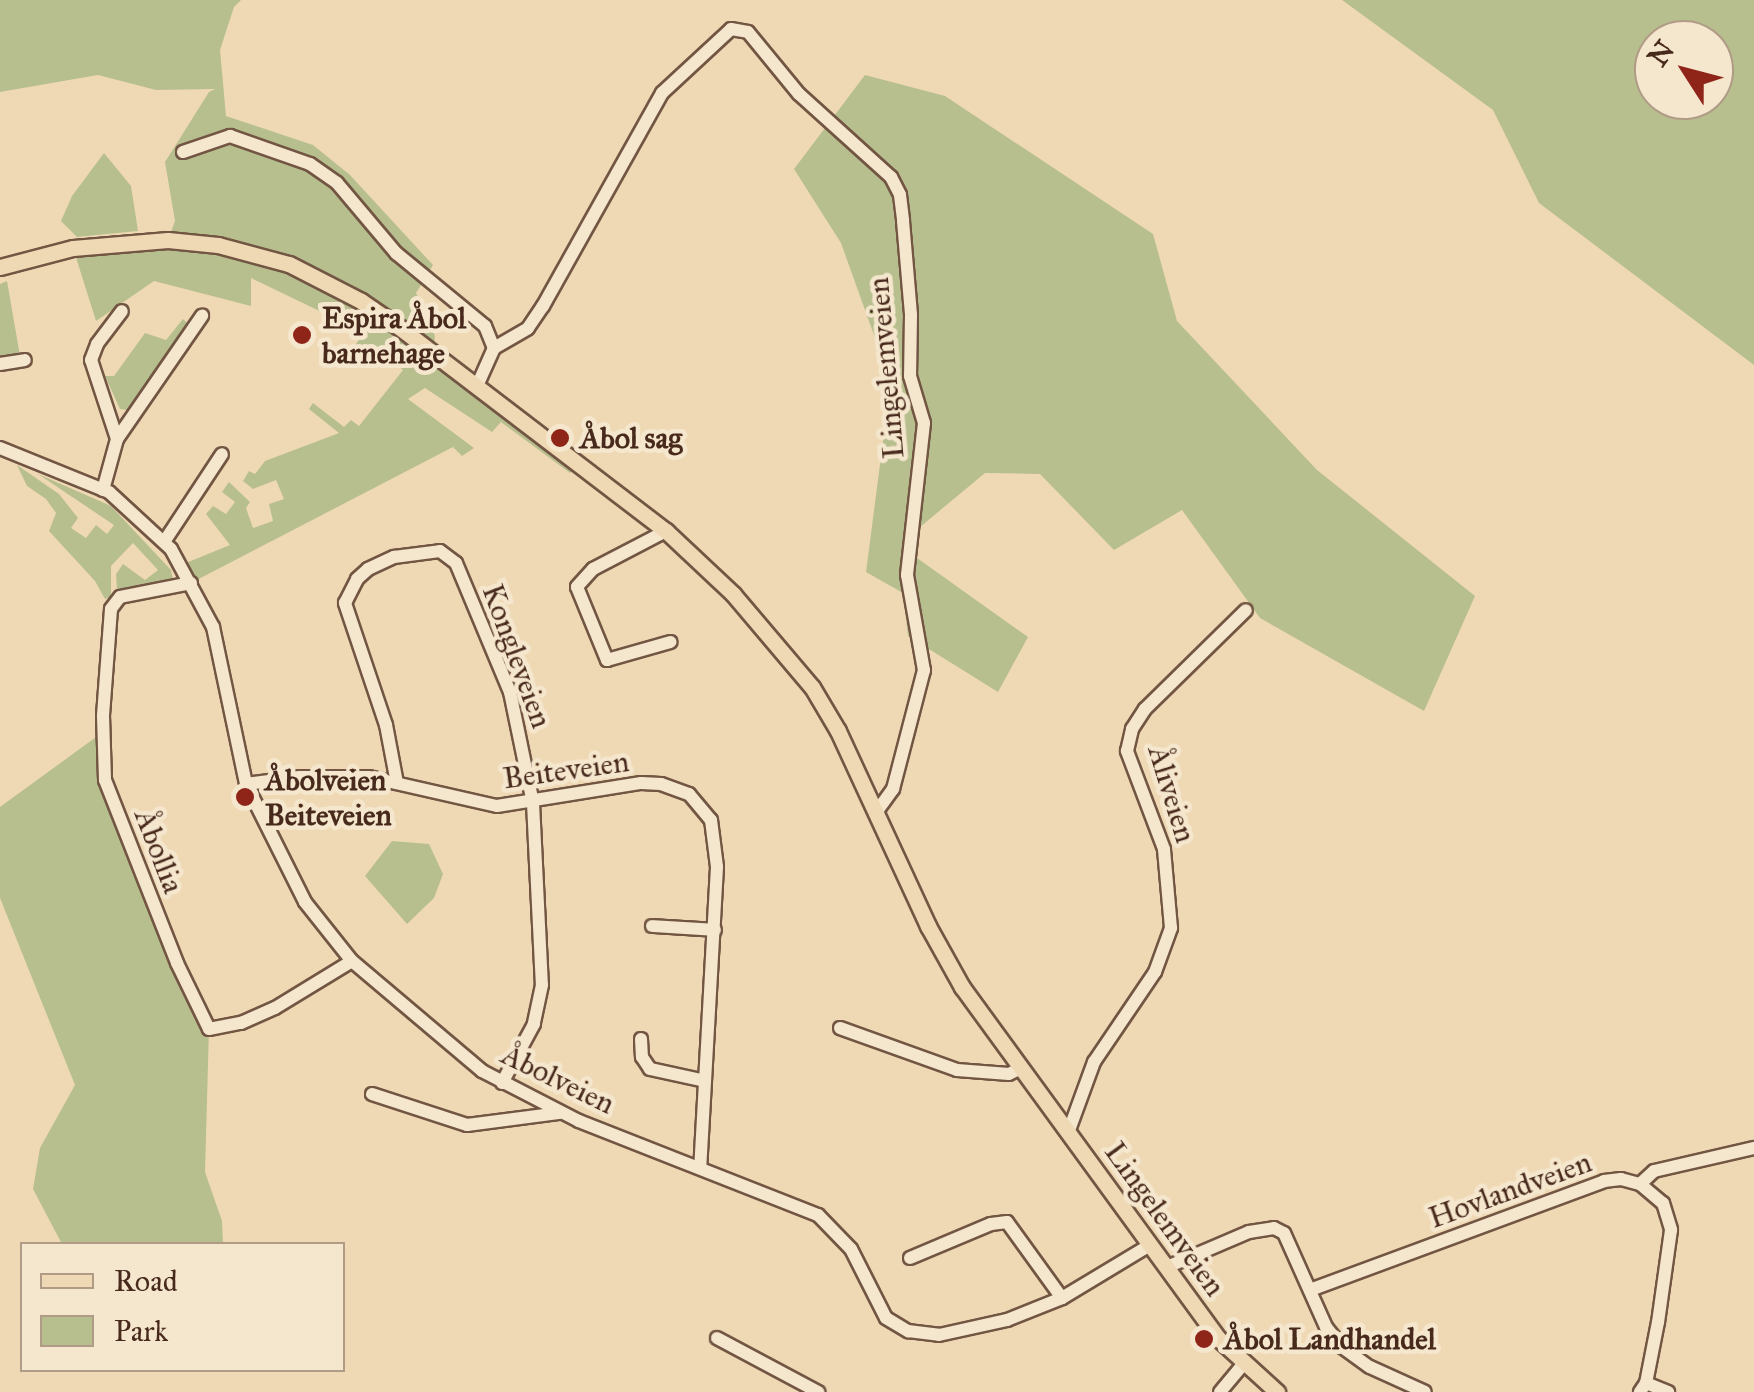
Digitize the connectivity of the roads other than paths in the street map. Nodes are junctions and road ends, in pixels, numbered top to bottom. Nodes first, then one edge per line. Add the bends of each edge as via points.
1 (183, 152) dead end
2 (0, 266) edge
3 (122, 312) dead end
4 (202, 316) dead end
5 (494, 348) junction
6 (25, 360) dead end
7 (0, 364) edge
8 (477, 386) junction
9 (117, 438) junction
10 (0, 448) edge
11 (222, 454) dead end
12 (103, 490) junction
13 (666, 531) junction
14 (164, 542) junction
15 (191, 583) junction
16 (1246, 610) dead end
17 (670, 642) dead end
18 (397, 783) junction
19 (246, 784) junction
20 (533, 804) junction
21 (877, 811) junction
22 (652, 926) dead end
23 (715, 930) junction
24 (352, 961) junction
25 (840, 1028) dead end
26 (641, 1039) dead end
27 (1022, 1068) junction
28 (706, 1082) junction
29 (502, 1083) junction
30 (372, 1094) dead end
31 (560, 1113) junction
32 (1068, 1133) junction
33 (1754, 1148) edge
34 (700, 1167) junction
35 (1640, 1184) junction
36 (1150, 1245) junction
37 (910, 1258) dead end
38 (1167, 1267) junction
39 (1310, 1290) junction
40 (1062, 1298) junction
41 (717, 1338) dead end
42 (1243, 1365) junction
43 (1643, 1387) edge
44 (818, 1392) edge
45 (1220, 1392) edge
46 (1277, 1392) edge
47 (1424, 1392) edge
48 (1668, 1392) edge

1 - 5 street via 230,136 310,164 337,183 396,252 480,321
2 - 8 main road, Lingelemveien via 143,240 218,244 310,273 362,301
3 - 9 street via 92,360
4 - 9 street
5 - 8 street
5 - 21 street, Lingelemveien via 528,328 543,306 662,94 731,30 748,32 799,94 891,177 903,221 910,376 924,423 907,576 924,670 892,789
6 - 7 street
8 - 13 main road, Lingelemveien
9 - 12 street
10 - 12 street, Åbolveien
11 - 14 street
12 - 14 street, Åbolveien
13 - 17 street via 593,569 577,587 607,660
13 - 21 main road, Lingelemveien via 733,594 812,688
14 - 15 street, Åbolveien
15 - 19 street, Åbolveien via 213,627
15 - 24 street, Åbollia via 120,597 111,609 103,716 105,780 176,963 209,1029 274,1008
16 - 32 street, Åliveien via 1132,729 1127,751 1164,849 1171,928 1155,972 1094,1062
18 - 19 street, Beiteveien via 320,776
18 - 20 street, Beiteveien via 478,805
18 - 20 street, Kongleveien via 379,698 345,604 368,570 394,557 440,551 456,564 510,692
19 - 24 street, Åbolveien via 305,902
20 - 23 street, Beiteveien via 642,783 689,794 712,820
20 - 29 street, Kongleveien via 542,986 534,1024
21 - 27 main road, Lingelemveien via 948,964
22 - 23 street
23 - 28 street, Beiteveien
24 - 29 street, Åbolveien
25 - 27 street via 957,1070 1010,1074
26 - 28 street via 650,1069
27 - 32 main road, Lingelemveien
28 - 34 street, Beiteveien
29 - 31 street, Åbolveien
30 - 31 street via 467,1125
31 - 34 street, Åbolveien
32 - 36 main road, Lingelemveien
33 - 35 street via 1654,1171
34 - 40 street, Åbolveien via 802,1207 836,1229 886,1318 908,1332 960,1333
35 - 39 street, Hovlandveien via 1604,1181
35 - 43 street, Hovlandveien via 1663,1203 1671,1230
36 - 38 main road, Lingelemveien
36 - 40 street, Åbolveien
37 - 40 street via 1008,1222
38 - 39 street via 1248,1232 1274,1228 1290,1243
38 - 42 main road, Lingelemveien
39 - 47 street via 1342,1347
41 - 44 street
42 - 45 street
42 - 46 main road, Lingelemveien
43 - 48 street, Hovlandveien

